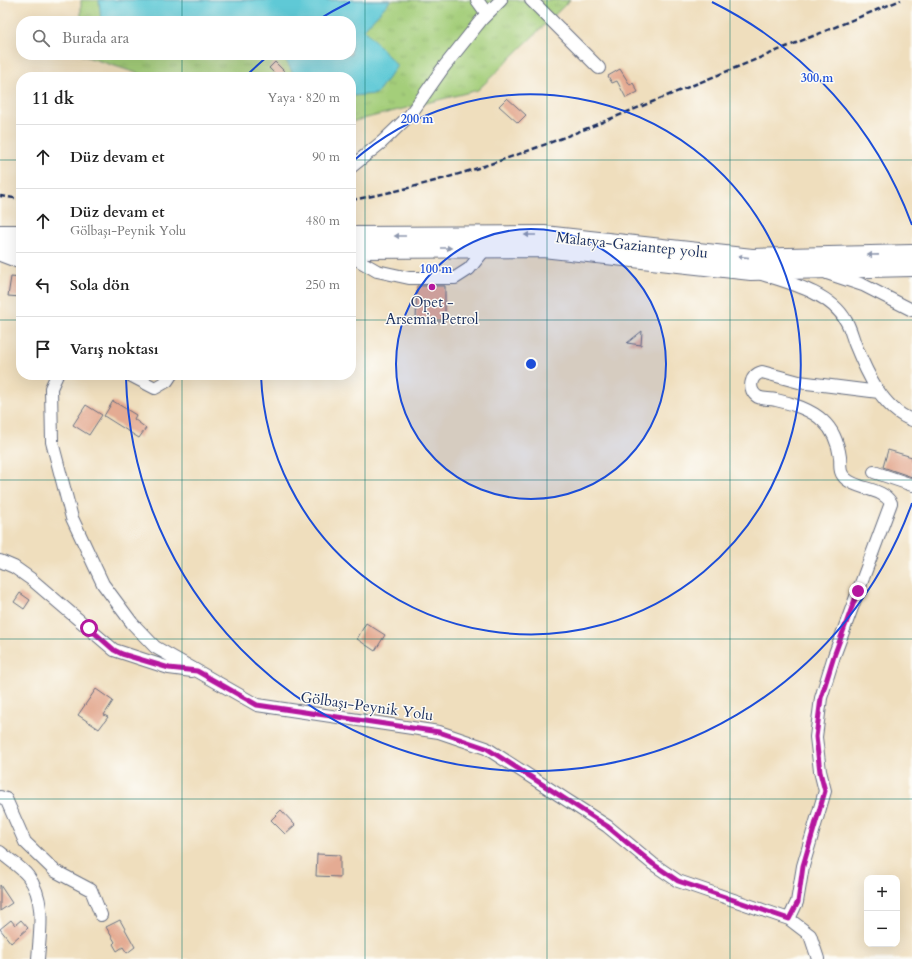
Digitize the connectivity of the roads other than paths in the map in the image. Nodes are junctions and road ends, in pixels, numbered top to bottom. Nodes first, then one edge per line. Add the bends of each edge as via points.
1 (477, 0) edge
2 (501, 0) edge
3 (531, 0) edge
4 (487, 14) junction
5 (599, 68) dead end
6 (356, 163) edge
7 (0, 234) edge
8 (16, 234) edge
9 (356, 236) edge
10 (0, 247) edge
11 (16, 247) edge
12 (486, 248) junction
13 (356, 249) edge
14 (912, 254) edge
15 (0, 255) edge
16 (356, 259) edge
17 (16, 261) edge
18 (912, 267) edge
19 (816, 270) junction
20 (751, 271) junction
21 (912, 310) edge
22 (55, 380) edge
23 (139, 380) edge
24 (168, 380) edge
25 (879, 392) junction
26 (912, 420) edge
27 (874, 472) dead end
28 (912, 485) edge
29 (0, 561) edge
30 (197, 671) junction
31 (0, 797) edge
32 (0, 852) edge
33 (101, 915) dead end
34 (789, 919) junction
35 (38, 959) edge
36 (818, 959) edge

1 - 4 street
2 - 4 street
3 - 5 street
4 - 6 street via 443,68 410,115
7 - 8 highway
14 -> 9 highway, Malatya-Gaziantep yolu via 752,258 544,235
10 - 11 highway
13 -> 12 highway, Malatya-Gaziantep yolu
12 - 16 street via 469,269 455,278 409,278 377,271
12 - 20 highway, Malatya-Gaziantep yolu via 543,248
15 - 17 street
18 - 19 highway, Malatya-Gaziantep yolu
19 - 20 highway, Malatya-Gaziantep yolu
19 - 21 street via 864,285
20 - 25 street via 808,289 835,307 846,320 859,354
22 - 30 street, Gölbaşı-Peynik Yolu via 51,388 52,442 72,518 102,584 154,647
23 - 24 street via 154,388
25 - 26 street via 891,406
25 - 34 street via 799,382 762,372 751,380 751,388 765,400 788,402 823,421 834,434 840,456 840,470 846,479 881,494 891,503 821,698 816,737 825,791 803,866 798,902
27 - 28 street
29 - 30 street via 31,579 114,650 169,668
30 - 34 street, Gölbaşı-Peynik Yolu via 257,705 439,732 486,748 607,826 678,881
31 - 33 street via 6,799 25,842 55,871 91,890
32 - 35 street via 27,874 38,892
34 - 36 street, Gölbaşı-Peynik Yolu via 810,936

